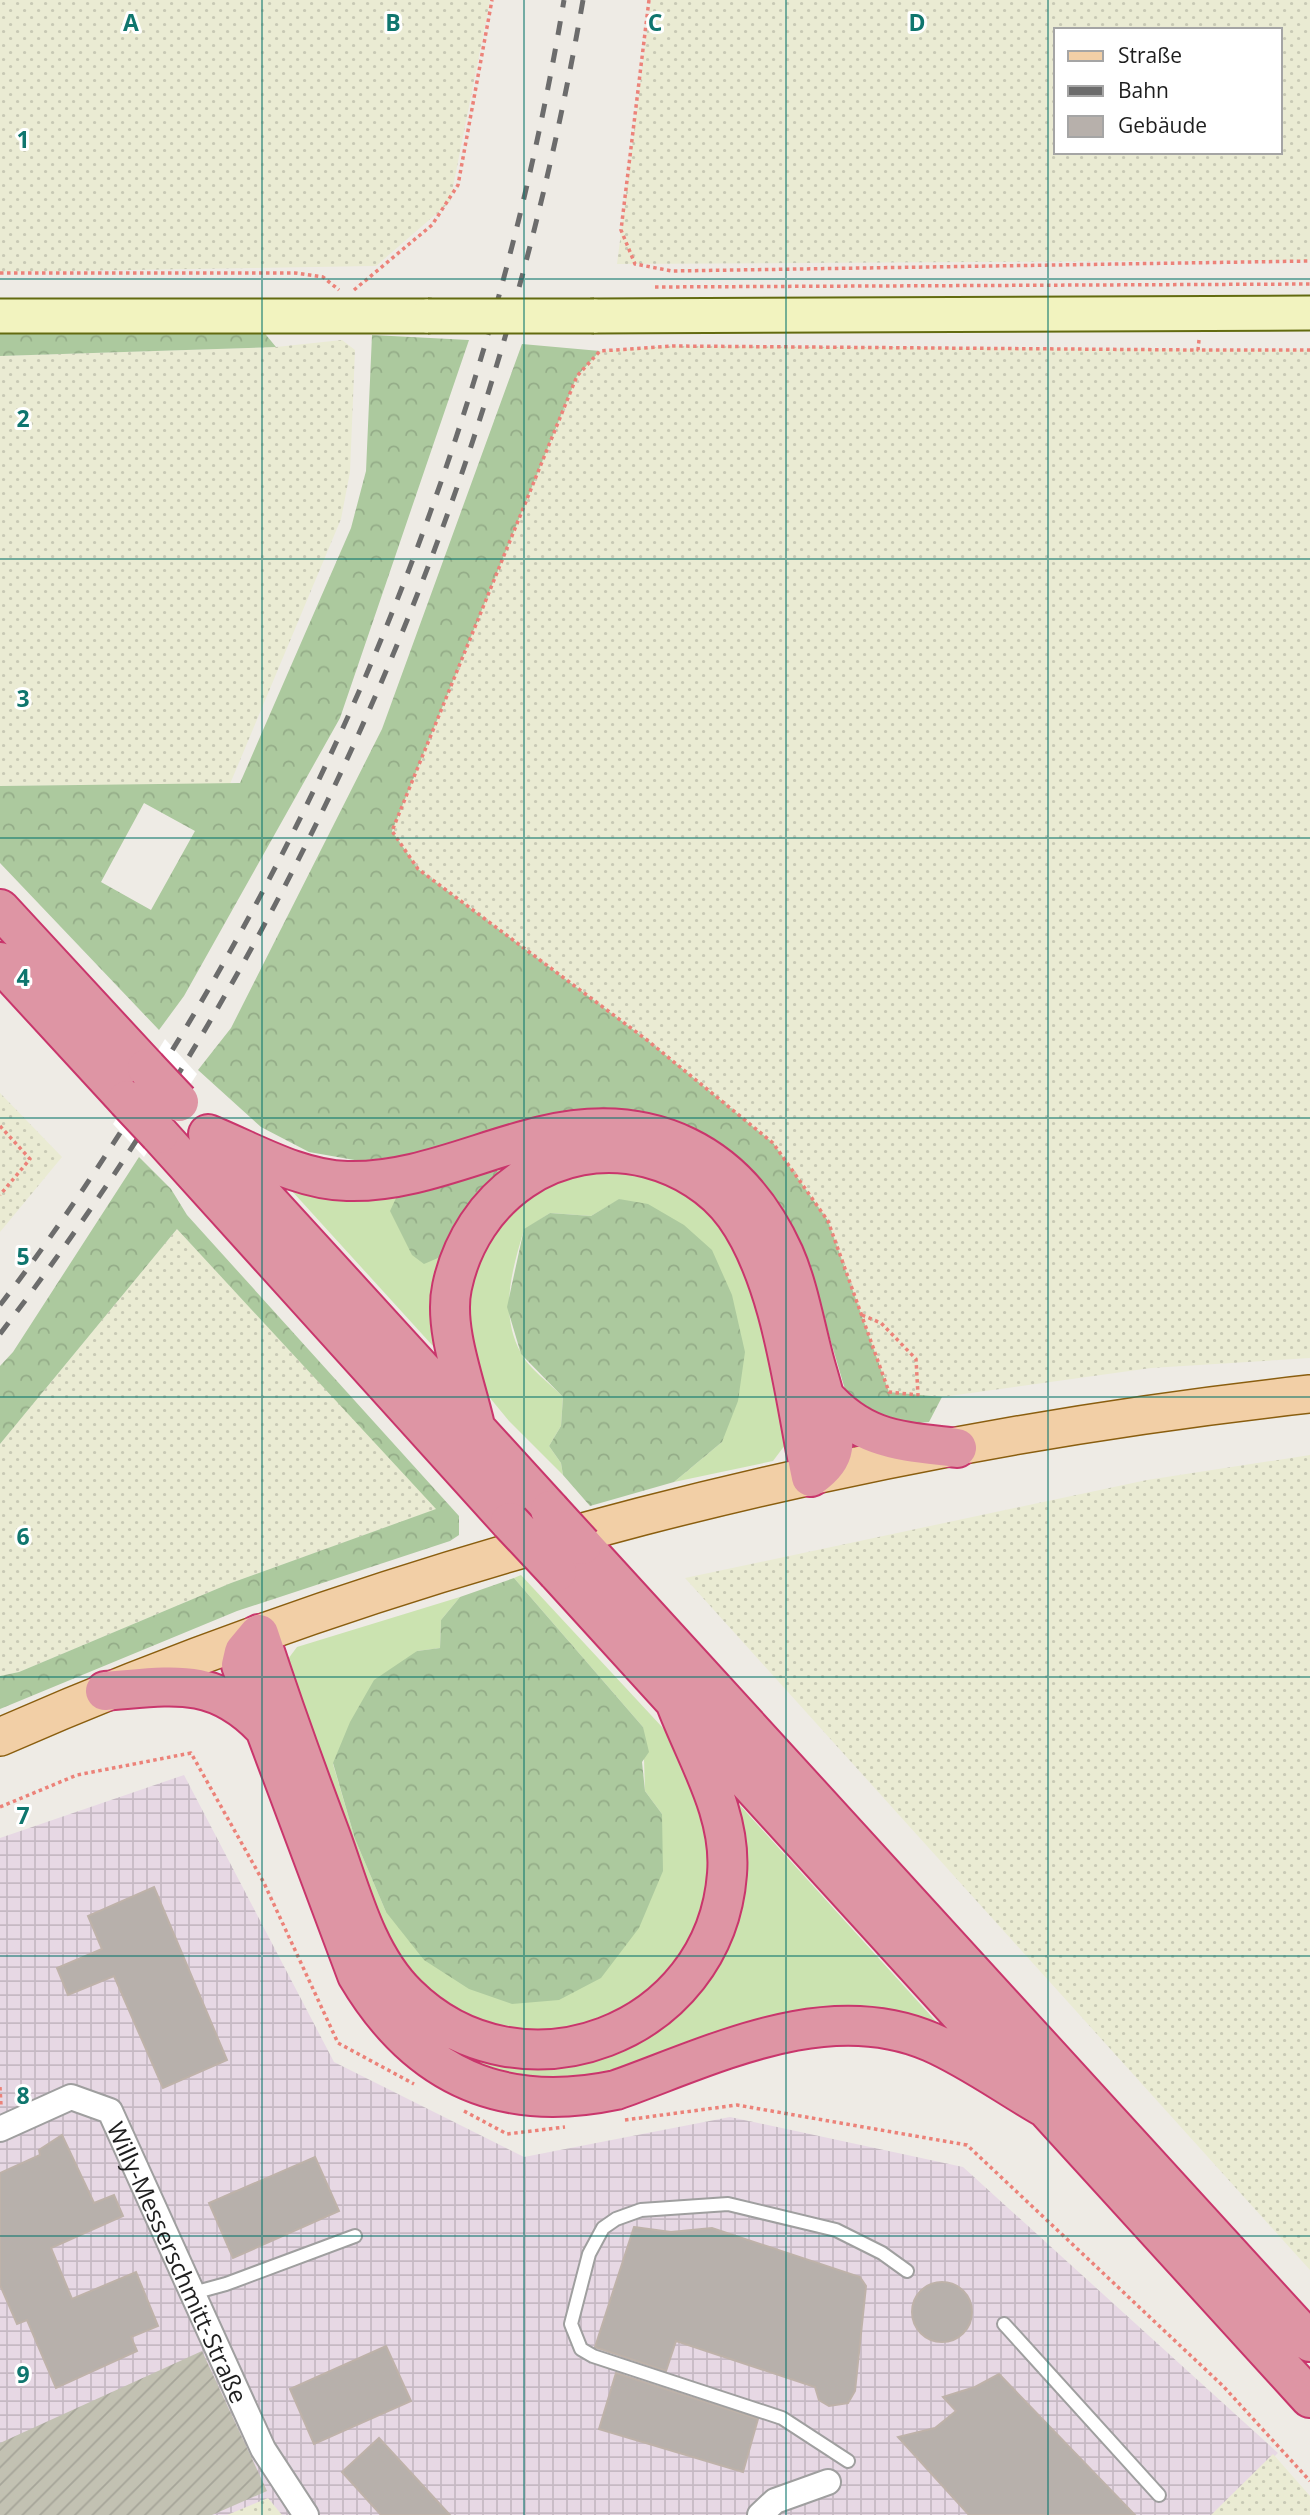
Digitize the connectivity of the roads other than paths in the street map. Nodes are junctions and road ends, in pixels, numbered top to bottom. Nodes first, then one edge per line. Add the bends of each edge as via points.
1 (1310, 313) edge
2 (0, 316) edge
3 (0, 909) edge
4 (0, 962) edge
5 (208, 1135) junction
6 (1310, 1394) edge
7 (823, 1395) junction
8 (475, 1426) junction
9 (957, 1448) junction
10 (811, 1477) junction
11 (259, 1634) junction
12 (105, 1691) junction
13 (676, 1704) junction
14 (262, 1727) junction
15 (0, 1737) edge
16 (1047, 2109) junction
17 (0, 2129) edge
18 (355, 2236) dead end
19 (907, 2271) dead end
20 (193, 2293) junction
21 (1004, 2324) dead end
22 (1310, 2342) edge
23 (1310, 2398) edge
24 (848, 2461) dead end
25 (828, 2482) dead end
26 (1160, 2495) dead end
27 (306, 2515) edge
28 (761, 2515) edge

1 - 2 street, bridge
3 - 5 highway, bridge
4 - 13 highway, bridge
5 - 7 highway via 306,1174 346,1181 407,1175 577,1130 631,1130 675,1140 733,1178 771,1229 794,1283
5 - 8 highway
6 - 9 main road via 1162,1410
7 - 9 highway via 846,1418 873,1434
7 - 10 highway via 833,1448 827,1463
8 - 10 highway via 450,1311 455,1271 473,1230 499,1197 544,1166 586,1153 639,1156 701,1182 733,1213 753,1245 769,1288
8 - 22 highway, bridge
9 - 10 main road
10 - 11 main road via 551,1541
11 - 12 main road
11 - 13 highway via 377,1955 407,1995 449,2027 493,2044 544,2050 607,2038 642,2020 685,1982 715,1931 728,1872 724,1829
11 - 14 highway via 244,1652 241,1665
12 - 14 highway via 197,1686 233,1700
12 - 15 main road
13 - 16 highway
14 - 16 highway via 357,1976 402,2037 446,2070 495,2091 517,2095 588,2095 616,2090 789,2031 856,2025 929,2041
16 - 23 highway
17 - 20 street, Willy-Messerschmitt-Straße via 71,2097 110,2110
18 - 20 lane
19 - 24 lane via 835,2230 728,2204 642,2210 616,2219 603,2228 589,2254 571,2324 581,2349 782,2418
20 - 27 street, Willy-Messerschmitt-Straße via 263,2449
21 - 26 lane
25 - 28 street via 775,2501

